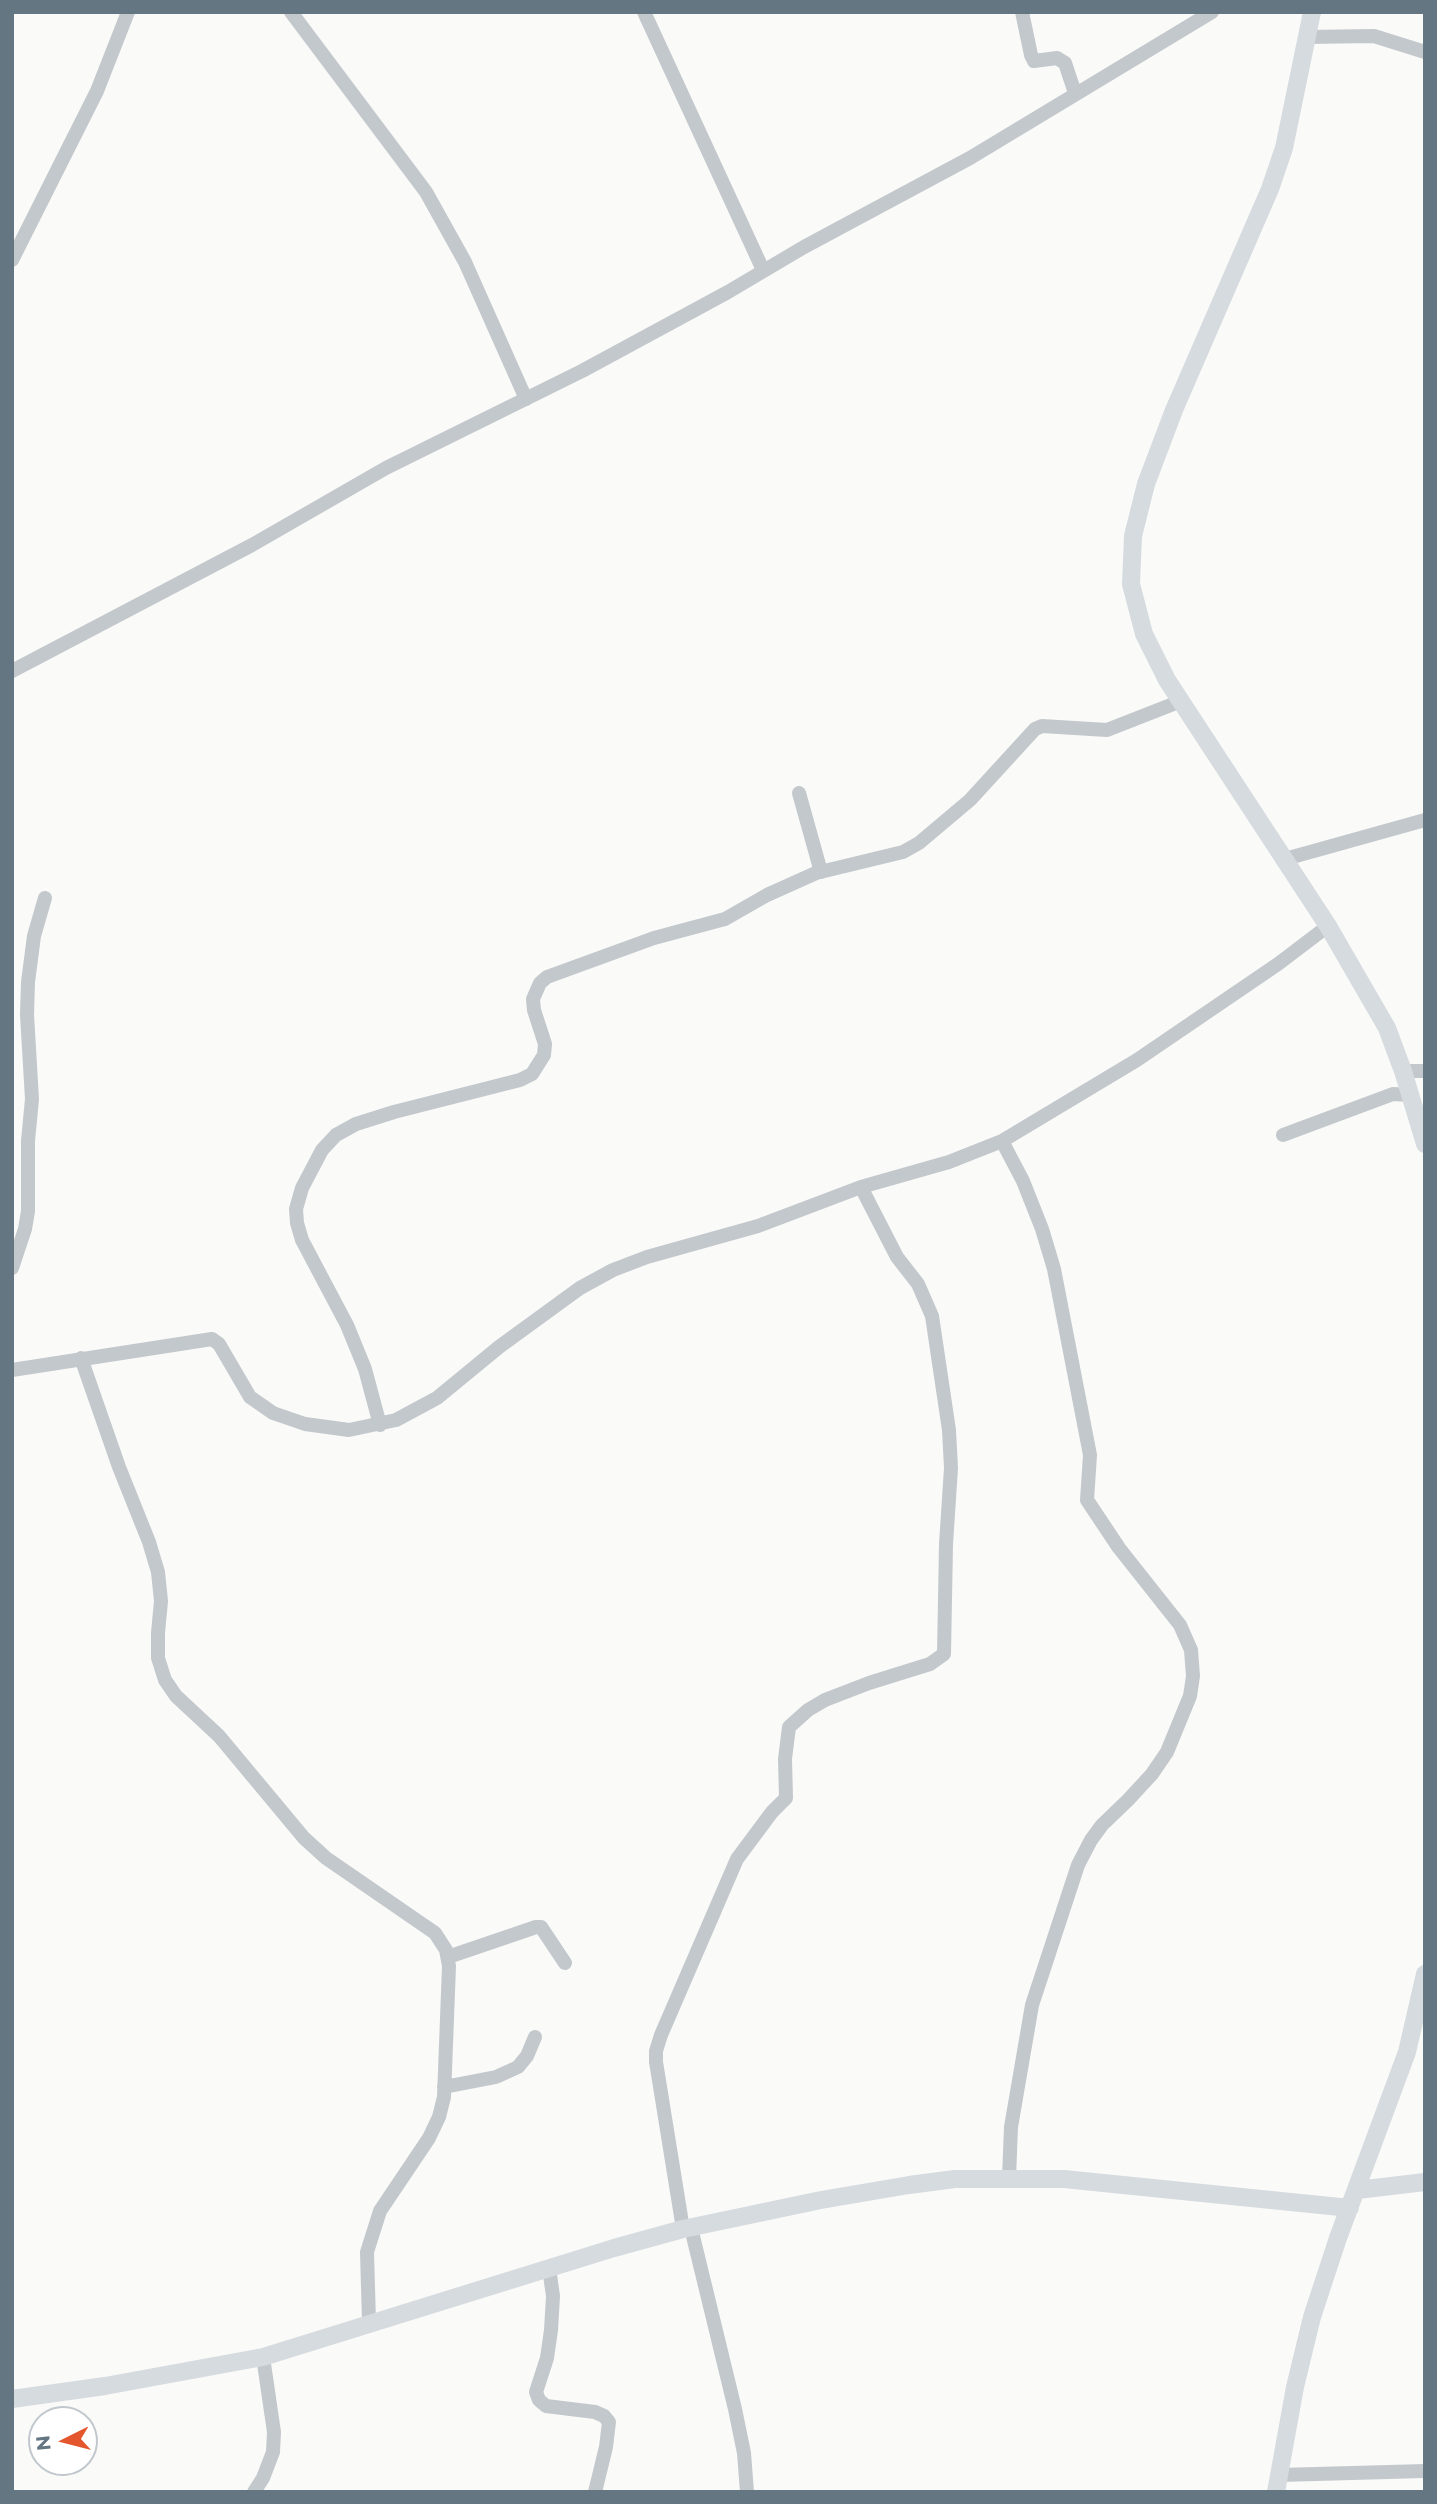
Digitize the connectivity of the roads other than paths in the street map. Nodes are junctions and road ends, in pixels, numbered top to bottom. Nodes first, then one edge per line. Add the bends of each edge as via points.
1 (128, 12) edge
2 (292, 12) edge
3 (645, 12) edge
4 (1022, 12) edge
5 (1212, 12) edge
6 (1312, 12) edge
7 (1306, 37) junction
8 (1425, 52) edge
9 (1075, 93) junction
10 (12, 260) edge
11 (763, 270) junction
12 (526, 399) junction
13 (12, 671) edge
14 (1181, 701) junction
15 (799, 793) dead end
16 (1425, 820) edge
17 (1285, 859) junction
18 (821, 872) junction
19 (45, 898) dead end
20 (1328, 926) junction
21 (1425, 1070) edge
22 (1403, 1071) junction
23 (1410, 1095) junction
24 (1283, 1135) dead end
25 (1002, 1141) junction
26 (1425, 1144) edge
27 (860, 1187) junction
28 (12, 1268) edge
29 (81, 1358) junction
30 (12, 1370) edge
31 (380, 1425) junction
32 (447, 1957) junction
33 (565, 1963) dead end
34 (1425, 1974) edge
35 (535, 2036) dead end
36 (444, 2087) junction
37 (1009, 2178) junction
38 (1425, 2182) edge
39 (1357, 2190) junction
40 (1350, 2208) junction
41 (687, 2228) junction
42 (549, 2268) junction
43 (369, 2322) junction
44 (263, 2357) junction
45 (12, 2399) edge
46 (1425, 2471) edge
47 (1278, 2484) edge
48 (254, 2492) edge
49 (595, 2492) edge
50 (747, 2492) edge

1 - 10 street via 97,91
2 - 12 street via 426,191 465,262
3 - 11 street
4 - 9 street via 1034,61 1057,58 1065,63
5 - 9 street
6 - 7 main road
7 - 8 street via 1374,36
7 - 14 main road via 1284,148 1270,189 1174,411 1146,484 1133,536 1131,584 1144,634
9 - 11 street via 971,158
11 - 12 street
12 - 13 street via 363,480 252,545
14 - 17 main road
14 - 18 street via 1107,730 1055,725 1035,729 970,800 919,843 876,860
15 - 18 street
16 - 17 street
17 - 20 main road
18 - 31 street via 713,924 654,938 547,977 533,999 545,1044 544,1055 531,1074 356,1124 322,1150 302,1188 296,1223 347,1325
19 - 28 street via 34,936 27,1015 32,1099 28,1212
20 - 22 main road via 1387,1028
20 - 25 street via 1136,1060
21 - 22 street
22 - 23 main road
23 - 24 street via 1393,1094
23 - 26 main road
25 - 27 street via 949,1162
25 - 37 street via 1023,1181 1054,1269 1090,1455 1087,1500 1180,1625 1191,1650 1193,1676 1190,1696 1167,1752 1091,1840 1078,1865 1031,2005 1011,2127
27 - 31 street via 758,1226 613,1270 580,1288 437,1398
27 - 41 street via 932,1316 950,1442 944,1654 930,1664 825,1700 789,1727 786,1798 737,1859 656,2051
29 - 30 street
29 - 31 street via 212,1339 250,1397 274,1413 305,1424 349,1430
29 - 32 street via 158,1572 158,1658 165,1680 219,1736 304,1838 435,1933
32 - 33 street via 541,1927
32 - 36 street
34 - 39 main road via 1407,2052
35 - 36 street via 518,2067 496,2077
36 - 43 street via 439,2117 429,2138 380,2211 367,2252
37 - 40 main road via 1064,2179
37 - 41 main road via 909,2185
38 - 39 main road
39 - 40 main road
40 - 47 main road via 1312,2317
41 - 42 main road
41 - 50 street via 735,2409
42 - 43 main road
42 - 49 street via 551,2330 536,2392 546,2406 595,2412 609,2422
43 - 44 main road
44 - 45 main road
44 - 48 street via 274,2432 272,2452
46 - 47 street

